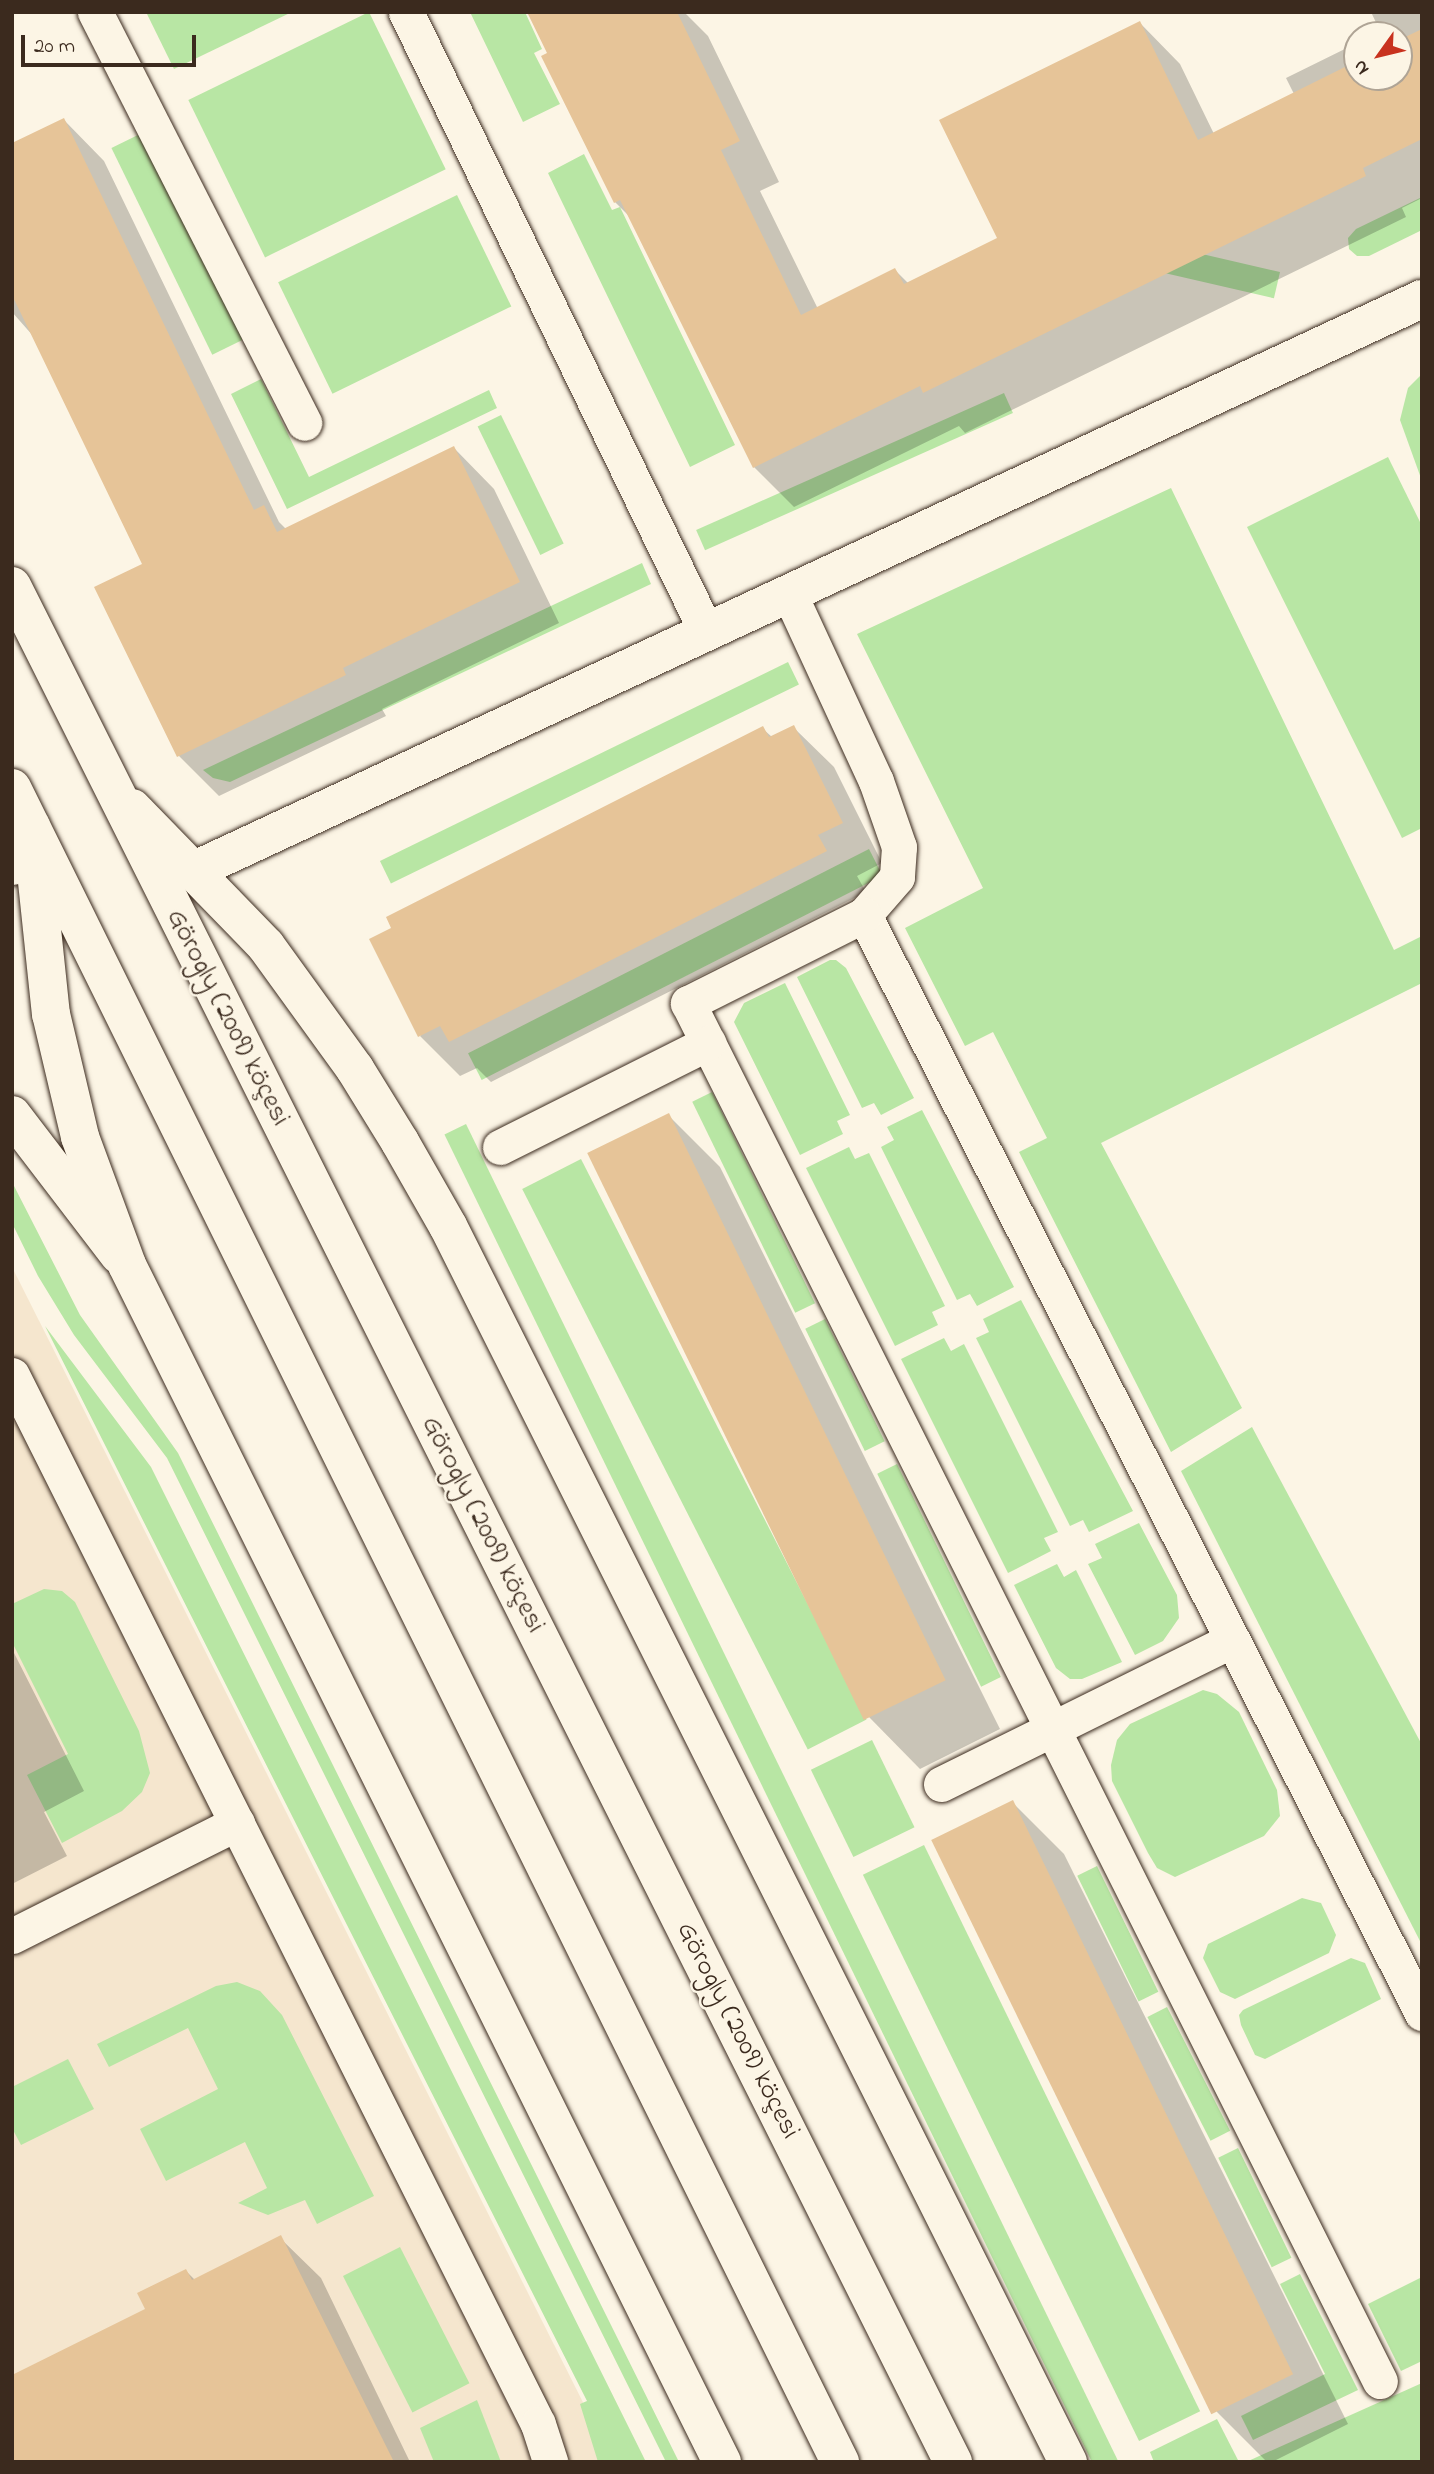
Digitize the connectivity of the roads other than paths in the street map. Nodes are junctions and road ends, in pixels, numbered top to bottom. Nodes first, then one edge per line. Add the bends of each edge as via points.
1 (95, 12) edge
2 (406, 12) edge
3 (1422, 299) edge
4 (304, 423) dead end
5 (12, 586) edge
6 (790, 594) junction
7 (707, 633) junction
8 (109, 784) junction
9 (12, 788) edge
10 (31, 826) junction
11 (12, 866) edge
12 (195, 870) junction
13 (864, 915) junction
14 (708, 1043) junction
15 (12, 1115) edge
16 (500, 1147) dead end
17 (127, 1265) junction
18 (12, 1375) edge
19 (1232, 1640) junction
20 (1052, 1729) junction
21 (941, 1784) dead end
22 (237, 1823) junction
23 (12, 1936) edge
24 (1422, 2013) edge
25 (1380, 2381) dead end
26 (550, 2462) edge
27 (722, 2462) edge
28 (840, 2462) edge
29 (953, 2462) edge
30 (1068, 2462) edge

1 - 4 lane
2 - 7 lane
3 - 6 main road
5 - 8 main road, Görogly (2009) köçesi
6 - 7 main road
6 - 13 lane via 876,781 900,847 898,877
7 - 12 main road
8 - 12 main road
8 - 29 main road, Görogly (2009) köçesi
9 - 10 main road
10 - 11 main road
10 - 17 main road via 51,1014 80,1136
10 - 28 main road
12 - 30 main road via 266,946 355,1069 448,1226
13 - 14 lane via 688,1003
13 - 19 lane
14 - 16 lane
14 - 20 lane
15 - 17 main road
17 - 27 main road
18 - 22 lane
19 - 20 lane
19 - 24 lane
20 - 21 lane
20 - 25 lane
22 - 23 lane
22 - 26 lane via 538,2424

